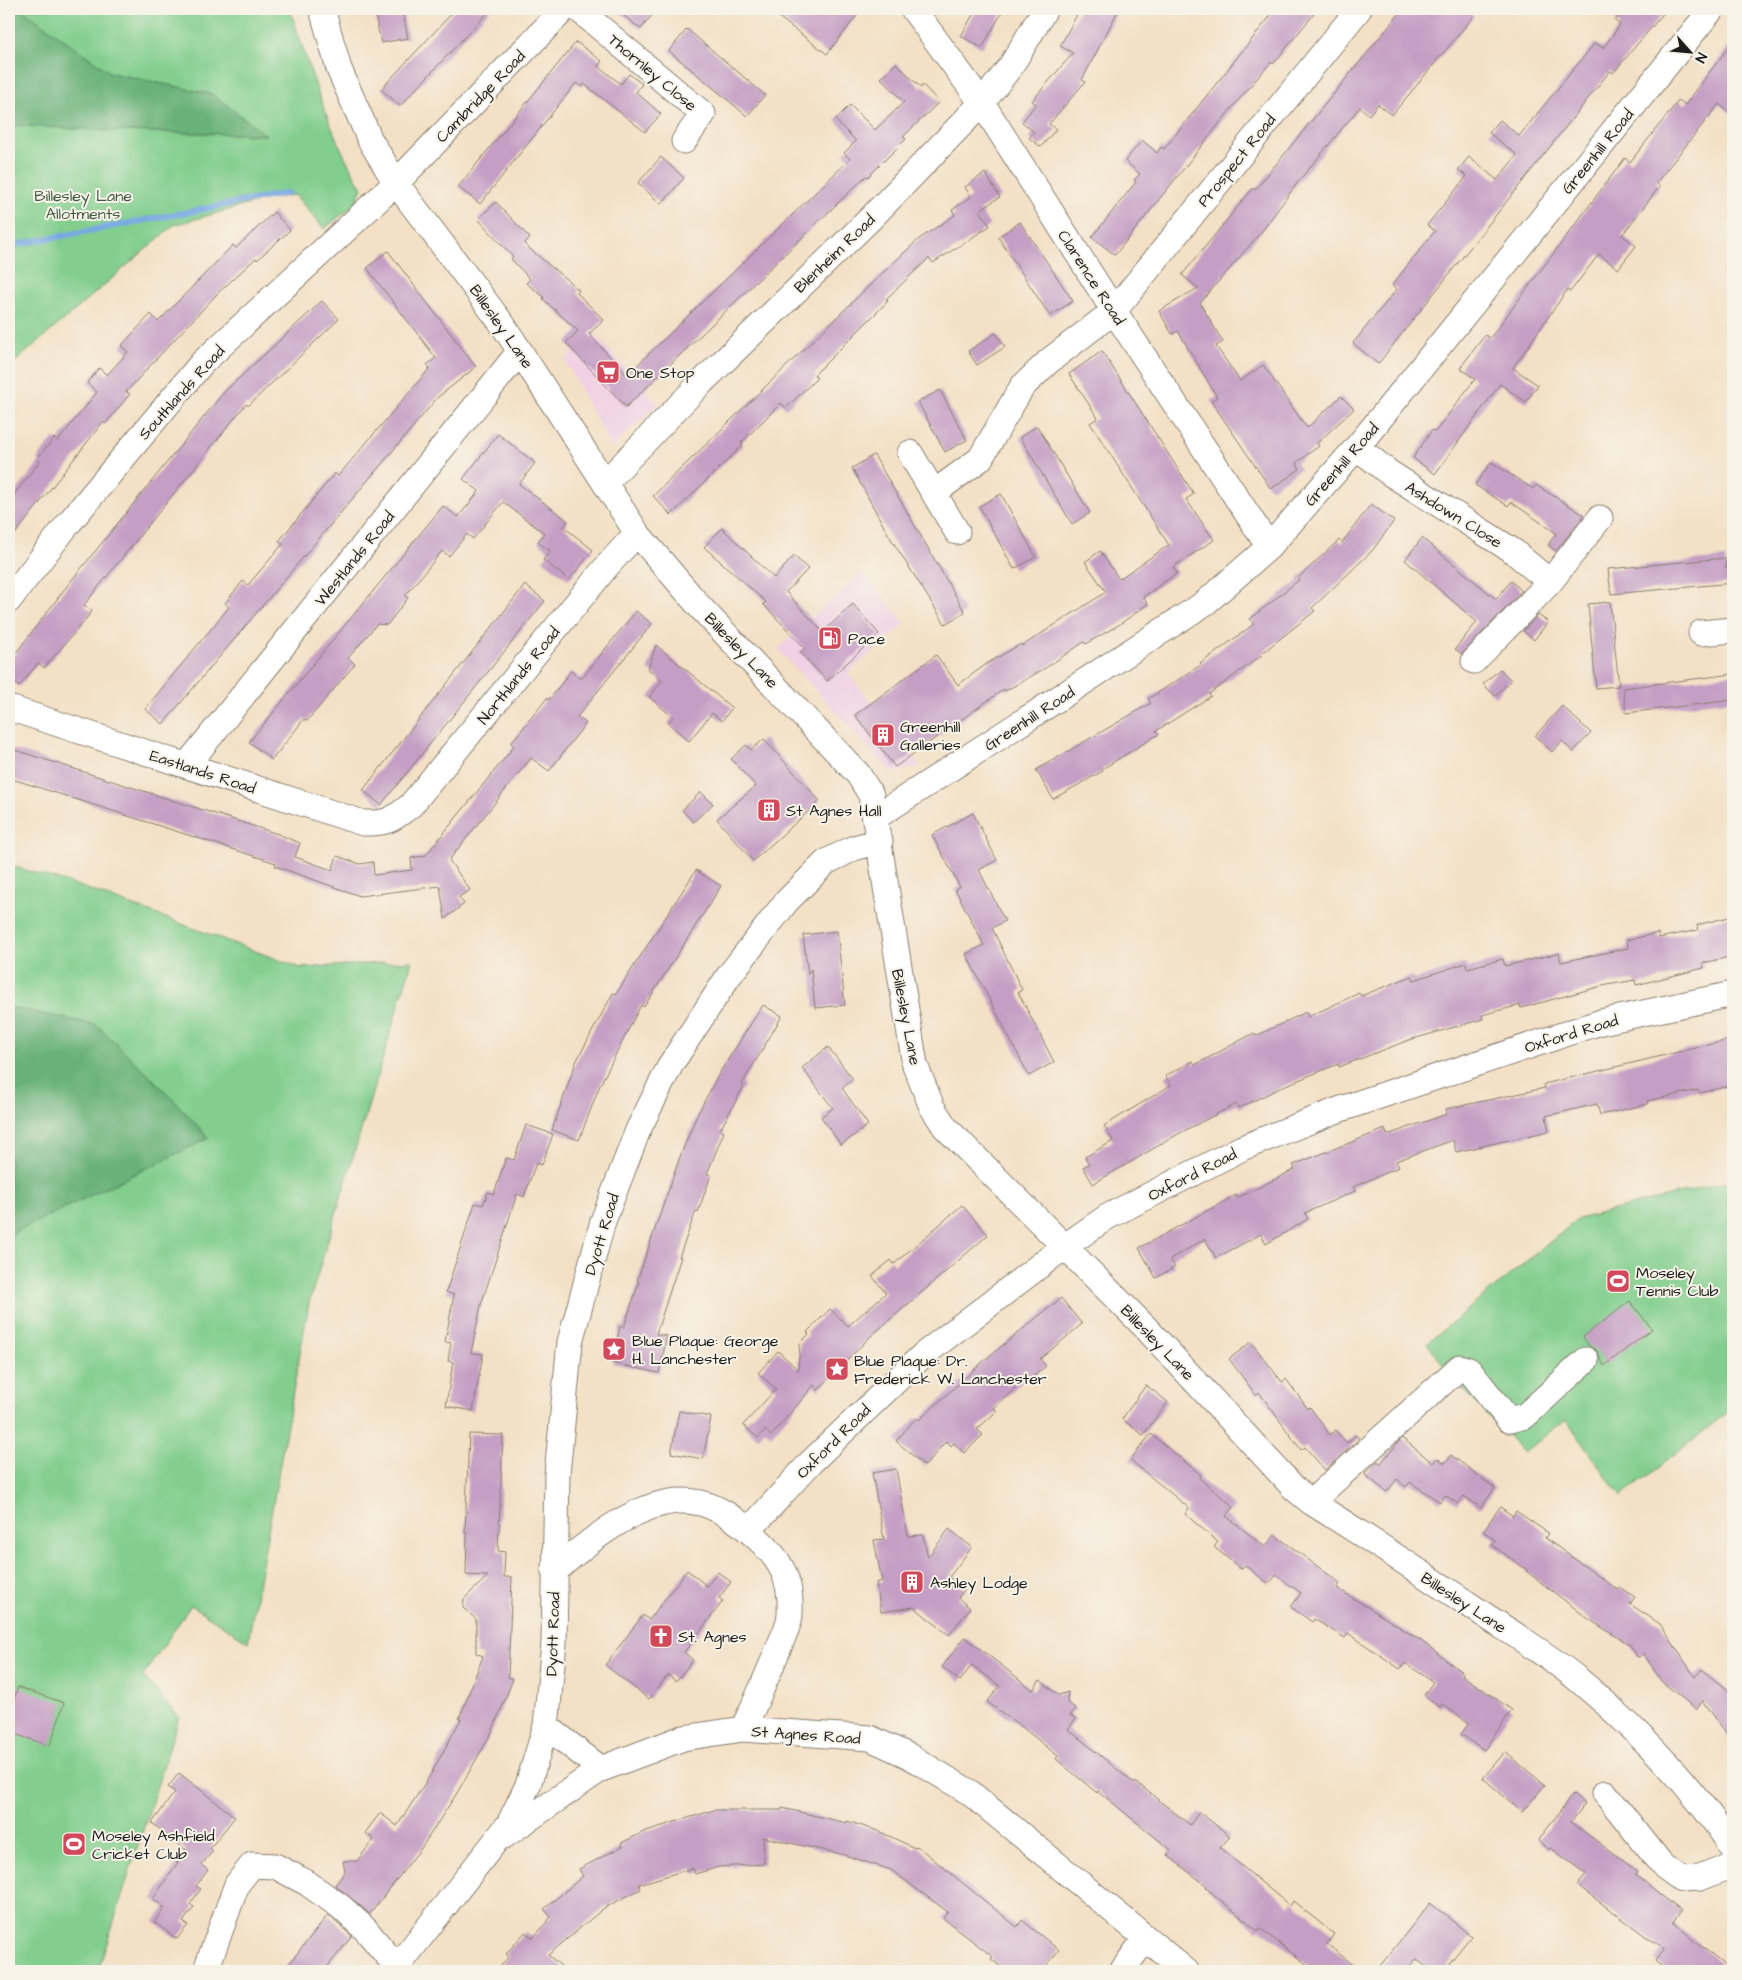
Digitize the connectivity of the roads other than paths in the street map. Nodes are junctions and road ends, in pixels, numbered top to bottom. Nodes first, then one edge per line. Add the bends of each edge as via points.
1 (322, 9) edge
2 (564, 9) edge
3 (578, 9) edge
4 (913, 9) edge
5 (1045, 9) edge
6 (1359, 9) edge
7 (1712, 9) edge
8 (982, 103) junction
9 (684, 141) dead end
10 (396, 183) junction
11 (1114, 311) junction
12 (520, 351) junction
13 (1357, 448) junction
14 (910, 453) dead end
15 (605, 482) junction
16 (935, 492) junction
17 (1600, 518) dead end
18 (957, 532) dead end
19 (637, 533) junction
20 (1269, 547) junction
21 (1557, 573) junction
22 (9, 600) edge
23 (1733, 630) edge
24 (1701, 633) dead end
25 (1474, 661) dead end
26 (9, 708) edge
27 (187, 765) junction
28 (398, 816) joint
29 (878, 829) junction
30 (1733, 994) edge
31 (1064, 1247) junction
32 (1586, 1360) dead end
33 (1311, 1502) junction
34 (749, 1530) junction
35 (554, 1572) junction
36 (546, 1726) junction
37 (743, 1729) junction
38 (601, 1769) junction
39 (1605, 1793) dead end
40 (496, 1841) junction
41 (1733, 1848) edge
42 (1733, 1865) edge
43 (1145, 1939) junction
44 (207, 1967) dead end
45 (395, 1969) edge
46 (1122, 1971) edge
47 (1186, 1971) edge

1 - 10 street, Billesley Lane via 354,106
2 - 10 street, Cambridge Road
3 - 9 street, Thornley Close via 703,114
4 - 8 street, Clarence Road
5 - 8 street, Blenheim Road via 1011,66
6 - 11 street, Prospect Road
7 - 13 street, Greenhill Road
8 - 11 street, Clarence Road
8 - 15 street, Blenheim Road
10 - 12 street, Billesley Lane
10 - 22 street, Southlands Road via 202,363
11 - 16 street, Prospect Road via 1049,361 1022,387 980,459
11 - 20 street, Clarence Road
12 - 15 street, Billesley Lane
12 - 27 street, Westlands Road
13 - 20 street, Greenhill Road
13 - 21 street, Ashdown Close via 1388,472 1513,551
14 - 16 street
15 - 19 street, Billesley Lane
16 - 18 street
17 - 21 street
19 - 28 street, Northlands Road via 440,772
19 - 29 street, Billesley Lane via 700,607 858,774 871,795
20 - 29 street, Greenhill Road via 1206,603
21 - 25 street
23 - 24 street
26 - 27 street, Eastlands Road
27 - 28 street, Eastlands Road via 363,823 382,824
29 - 31 street, Billesley Lane via 894,949 915,1066 932,1107 962,1146
29 - 35 street, Dyott Road via 854,848 826,862 786,902 728,977 671,1064 638,1130 603,1221 570,1342 557,1474
30 - 31 street, Oxford Road via 1601,1022 1338,1110 1242,1148 1107,1218
31 - 33 street, Billesley Lane via 1145,1327 1294,1488
31 - 34 street, Oxford Road via 923,1354 811,1462
32 - 33 street via 1525,1416 1509,1420 1468,1370 1460,1367
33 - 41 street, Billesley Lane via 1579,1680 1671,1768
34 - 35 street via 719,1511 696,1502 666,1502 634,1514 582,1546
34 - 37 street via 781,1565 790,1589 790,1616 766,1681
35 - 36 street, Dyott Road via 554,1643
36 - 38 street
36 - 40 street, St Agnes Road via 528,1785 509,1824
37 - 38 street, St Agnes Road via 683,1738
37 - 43 street, St Agnes Road via 870,1738 909,1756 969,1792
38 - 40 street, St Agnes Road
39 - 42 street via 1662,1865 1681,1879 1700,1878
40 - 45 street, St Agnes Road
43 - 46 street
43 - 47 street, St Agnes Road
44 - 45 street via 237,1884 252,1865 275,1866 341,1907 366,1930

